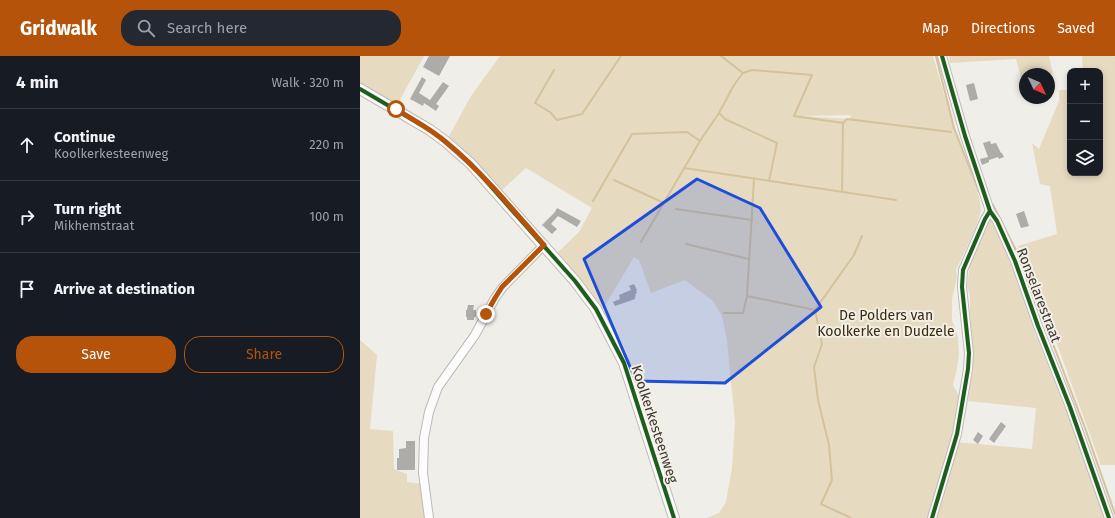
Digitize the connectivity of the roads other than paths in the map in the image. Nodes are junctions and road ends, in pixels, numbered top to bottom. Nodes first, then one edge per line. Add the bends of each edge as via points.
1 (942, 56) edge
2 (360, 89) edge
3 (990, 211) junction
4 (544, 245) junction
5 (429, 518) edge
6 (674, 518) edge
7 (932, 518) edge
8 (1109, 518) edge

1 - 3 street, Ronselarestraat
2 - 4 main road, Koolkerkesteenweg via 446,142 471,164
3 - 7 street via 964,270 962,287 969,353 968,369 957,434
3 - 8 street, Ronselarestraat via 1015,261
4 - 5 street via 502,287 475,335 438,387 429,412 424,438 423,473
4 - 6 main road, Koolkerkesteenweg via 596,309 624,363

